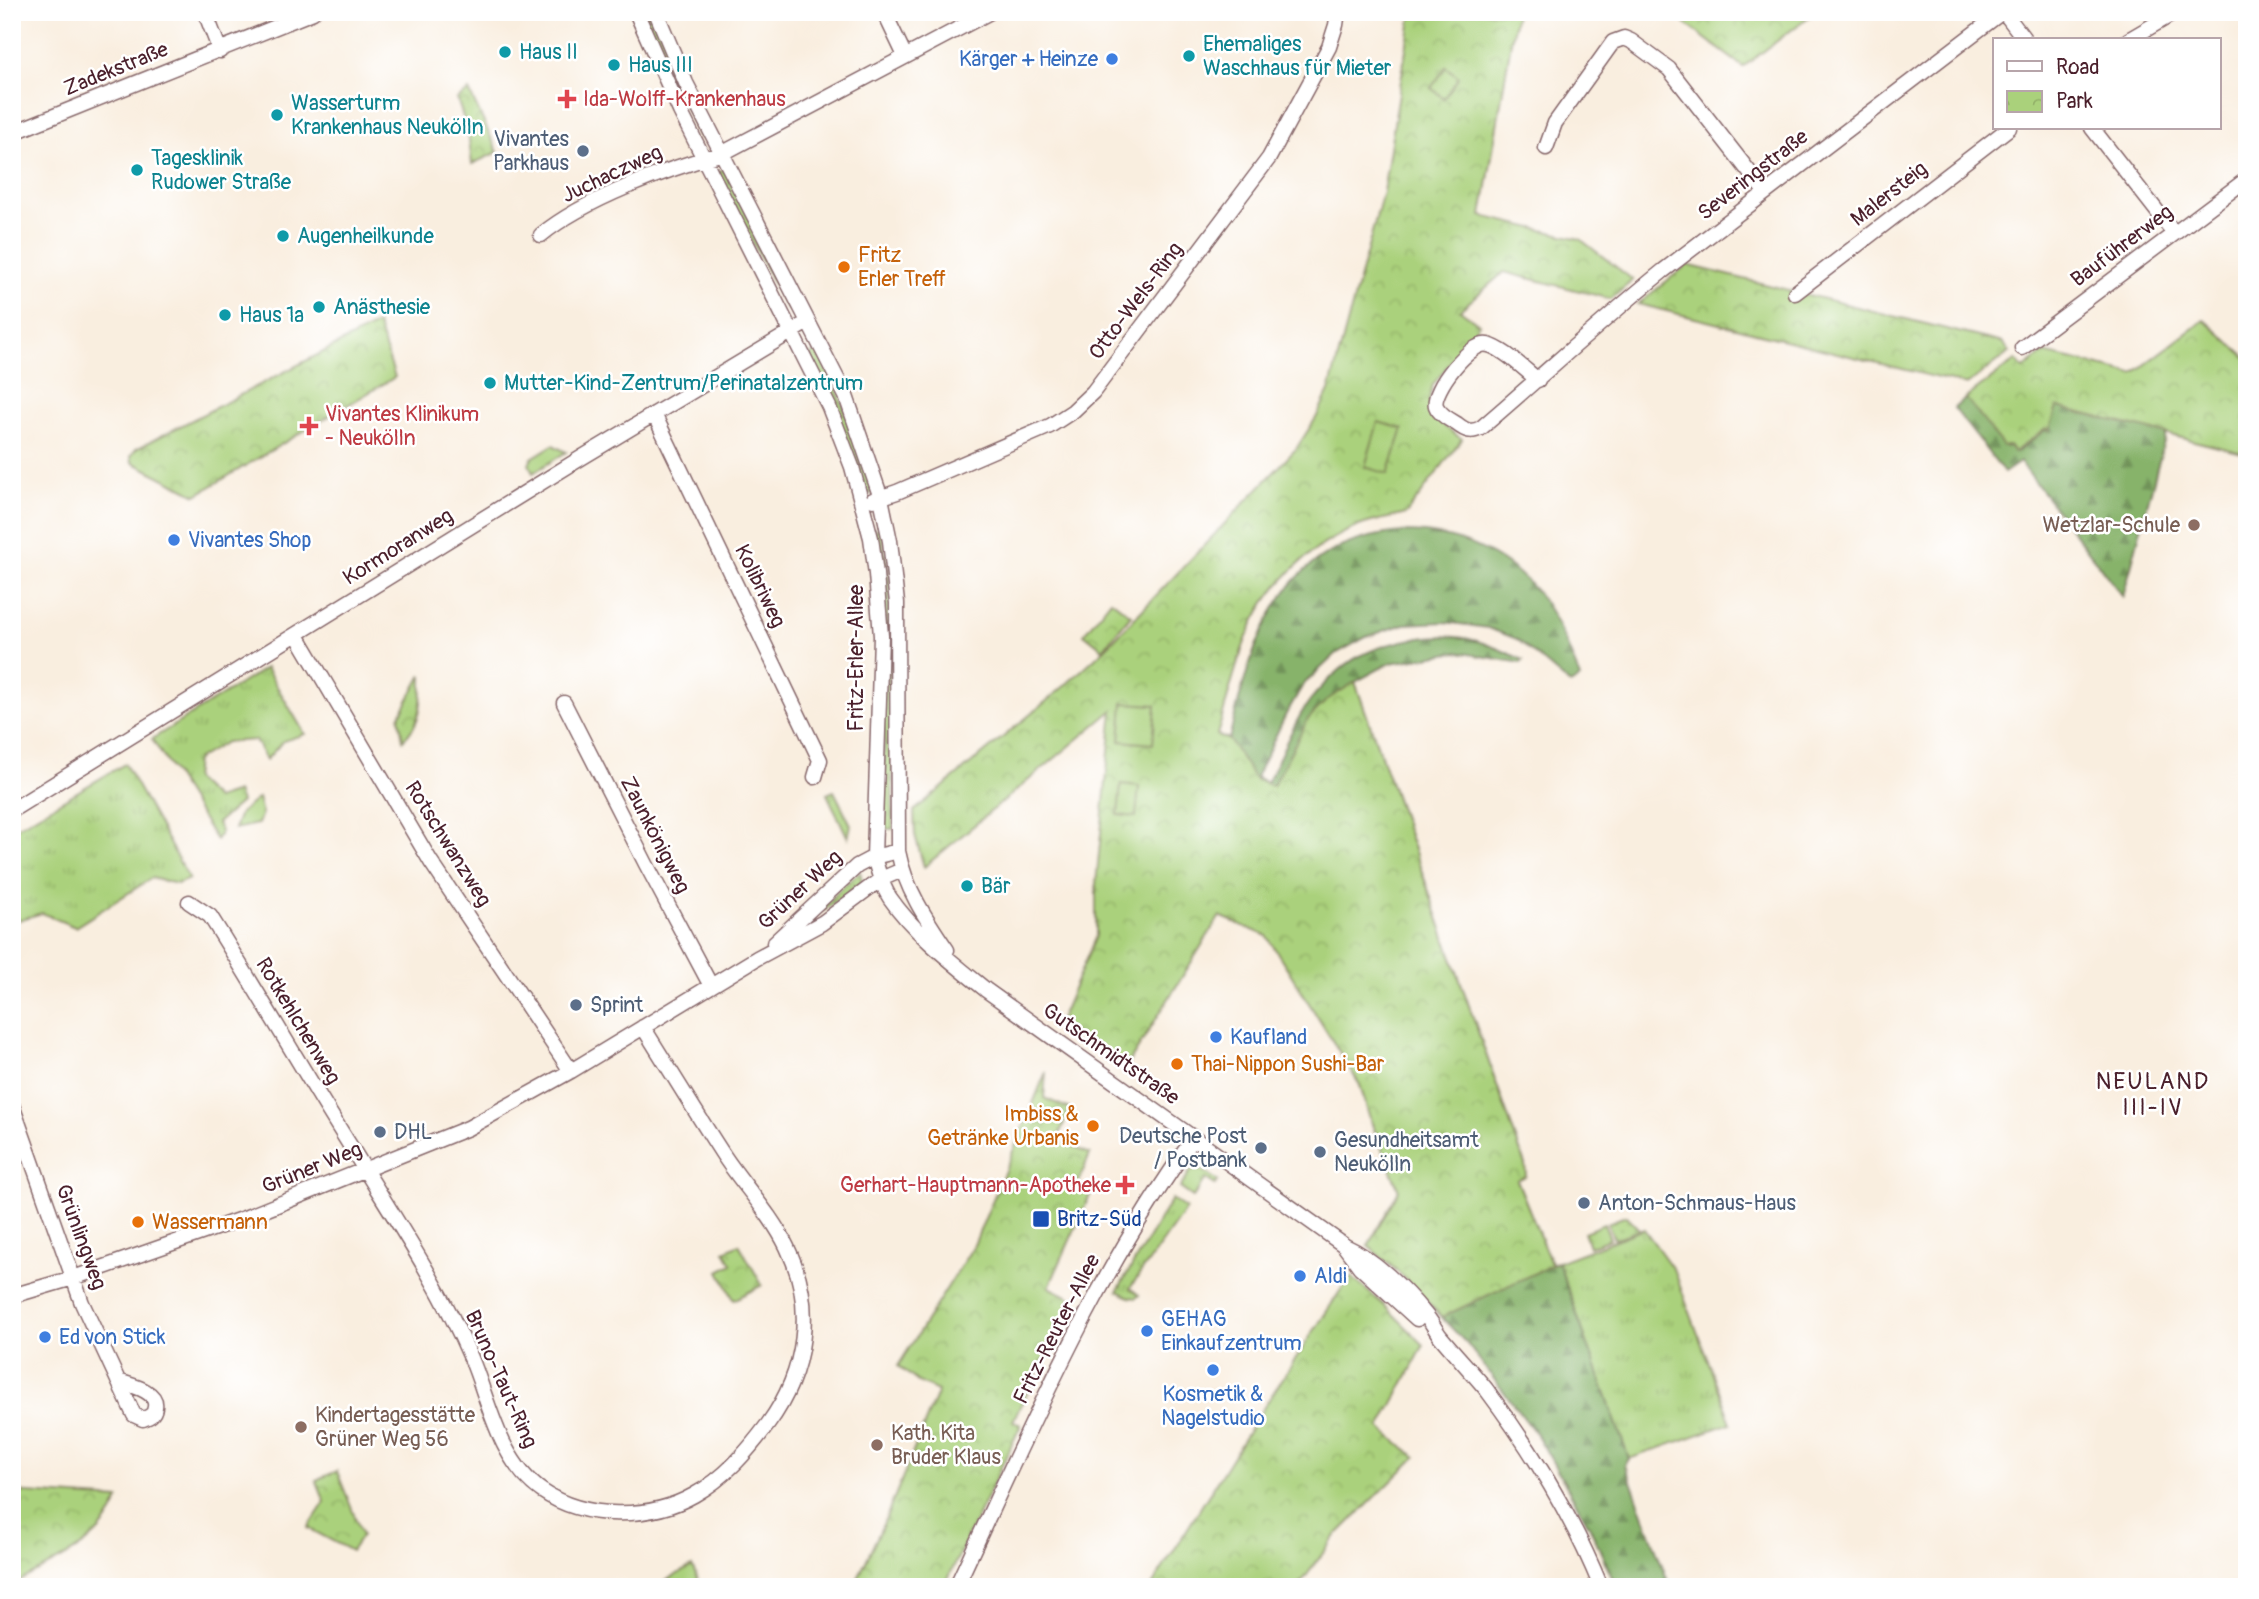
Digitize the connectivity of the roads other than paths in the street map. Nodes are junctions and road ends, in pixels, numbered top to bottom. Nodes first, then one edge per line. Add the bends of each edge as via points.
1 (205, 12) edge
2 (313, 12) edge
3 (636, 12) edge
4 (656, 12) edge
5 (884, 12) edge
6 (990, 12) edge
7 (1338, 12) edge
8 (2003, 12) edge
9 (2176, 12) edge
10 (2023, 38) edge
11 (2131, 38) edge
12 (220, 51) junction
13 (905, 56) junction
14 (2006, 130) edge
15 (2094, 130) edge
16 (12, 133) edge
17 (1546, 148) dead end
18 (723, 153) junction
19 (704, 159) junction
20 (2247, 178) edge
21 (1765, 192) junction
22 (2174, 233) junction
23 (541, 235) dead end
24 (1796, 293) dead end
25 (808, 322) junction
26 (793, 331) junction
27 (2022, 348) dead end
28 (1538, 380) junction
29 (654, 414) junction
30 (881, 498) junction
31 (862, 504) junction
32 (297, 635) junction
33 (564, 703) dead end
34 (815, 777) dead end
35 (12, 810) edge
36 (898, 851) junction
37 (874, 857) junction
38 (902, 870) junction
39 (881, 880) junction
40 (189, 902) dead end
41 (757, 958) junction
42 (958, 965) junction
43 (711, 986) junction
44 (643, 1027) junction
45 (571, 1071) junction
46 (12, 1105) edge
47 (1194, 1138) junction
48 (364, 1169) junction
49 (73, 1278) junction
50 (12, 1296) edge
51 (118, 1381) dead end
52 (956, 1587) edge
53 (1601, 1587) edge

1 - 12 street
2 - 12 street, Zadekstraße
3 - 19 street, Fritz-Erler-Allee
4 - 18 street, Fritz-Erler-Allee
5 - 13 street
6 - 13 street
7 - 30 street, Otto-Wels-Ring via 1329,47 1269,158 1093,392 1050,426
8 - 10 street
8 - 21 street, Severingstraße
9 - 11 street
12 - 16 street, Zadekstraße
13 - 18 street
14 - 24 street, Malersteig
15 - 22 street
17 - 21 street via 1555,122 1613,42 1624,38 1669,69
18 - 19 street
18 - 25 street, Fritz-Erler-Allee
19 - 23 street, Juchaczweg via 614,194
19 - 26 street, Fritz-Erler-Allee
20 - 22 street, Bauführerweg
21 - 28 street, Severingstraße via 1640,290
22 - 27 street, Bauführerweg
25 - 26 street, Kormoranweg
25 - 30 street, Fritz-Erler-Allee via 846,396
26 - 29 street, Kormoranweg
26 - 31 street, Fritz-Erler-Allee via 836,423
28 - 28 street, Severingstraße via 1473,431 1463,429 1436,405 1439,389 1480,344 1497,349
29 - 32 street, Kormoranweg
29 - 34 street, Kolibriweg via 820,761
30 - 31 street, Otto-Wels-Ring
30 - 36 street, Fritz-Erler-Allee via 897,603
31 - 37 street, Fritz-Erler-Allee via 871,538 881,636
32 - 35 street, Kormoranweg
32 - 45 street, Rotschwanzweg via 431,862
33 - 43 street, Zaunkönigweg
36 - 37 street
36 - 38 street, Fritz-Erler-Allee
37 - 39 street, Fritz-Erler-Allee
37 - 41 street, Grüner Weg via 856,866
38 - 39 street
38 - 42 street, Gutschmidtstraße via 925,918
39 - 41 street, Grüner Weg via 822,923
39 - 42 street, Gutschmidtstraße via 923,935
40 - 48 street, Rotkehlchenweg via 210,916
41 - 43 street, Grüner Weg
42 - 47 street, Gutschmidtstraße via 986,990
43 - 44 street, Grüner Weg
44 - 45 street, Grüner Weg
44 - 48 street, Bruno-Taut-Ring via 782,1237 798,1273 804,1312 800,1357 781,1404 733,1466 691,1497 641,1512 601,1512 570,1506 528,1479 502,1441 441,1297
45 - 48 street, Grüner Weg via 468,1128
46 - 49 street, Grünlingweg
47 - 52 street, Fritz-Reuter-Allee via 1143,1212 1090,1304
47 - 53 street, Gutschmidtstraße via 1362,1254 1425,1314 1532,1455 1560,1501
48 - 49 street, Grüner Weg via 247,1217
49 - 50 street, Grüner Weg
49 - 51 street, Grünlingweg

